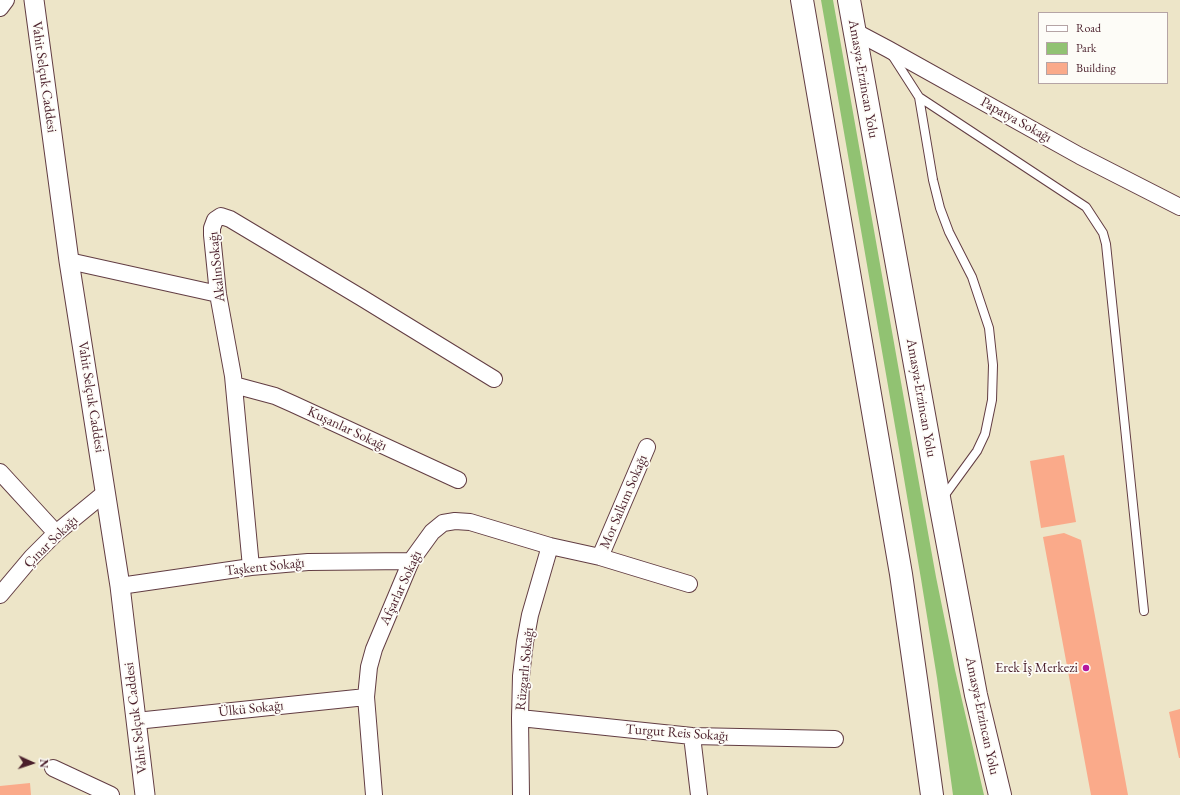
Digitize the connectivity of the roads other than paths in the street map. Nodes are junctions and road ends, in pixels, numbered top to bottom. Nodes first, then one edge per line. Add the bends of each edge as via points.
1 (6, 0) edge
2 (34, 0) edge
3 (802, 0) edge
4 (849, 0) edge
5 (0, 8) edge
6 (854, 31) junction
7 (888, 49) junction
8 (919, 97) junction
9 (1180, 207) edge
10 (69, 261) junction
11 (218, 294) junction
12 (494, 379) dead end
13 (234, 385) junction
14 (647, 447) dead end
15 (0, 472) edge
16 (458, 480) dead end
17 (106, 492) junction
18 (940, 503) junction
19 (56, 533) junction
20 (550, 546) junction
21 (600, 557) junction
22 (411, 560) junction
23 (251, 567) junction
24 (689, 584) dead end
25 (120, 586) junction
26 (0, 595) edge
27 (1144, 611) dead end
28 (366, 697) junction
29 (520, 718) junction
30 (136, 721) junction
31 (692, 736) junction
32 (835, 739) dead end
33 (53, 768) dead end
34 (111, 795) edge
35 (145, 795) edge
36 (374, 795) edge
37 (521, 795) edge
38 (699, 795) edge
39 (932, 795) edge
40 (1000, 795) edge

1 - 5 street
2 - 10 street, Vahit Selçuk Caddesi
3 - 39 highway via 901,574
4 - 6 highway, Amasya-Erzincan Yolu
6 - 7 street, Papatya Sokağı
6 - 18 highway, Amasya-Erzincan Yolu
7 - 8 lane
7 - 9 street, Papatya Sokağı via 1080,156
8 - 18 lane via 940,208 980,301 989,328 993,365 992,400 984,434 977,451
8 - 27 lane via 1086,206 1103,233
10 - 11 street
10 - 17 street, Vahit Selçuk Caddesi
11 - 12 street, AkalınSokağı via 212,228 215,220 221,216 230,219
11 - 13 street, AkalınSokağı
13 - 16 street, Kuşanlar Sokağı via 275,396
13 - 23 street, AkalınSokağı
14 - 21 street, Mor Salkım Sokağı
15 - 19 street
17 - 19 street, Çınar Sokağı
17 - 25 street, Vahit Selçuk Caddesi
18 - 40 highway, Amasya-Erzincan Yolu via 976,695
19 - 26 street, Çınar Sokağı
20 - 21 street, Afşarlar Sokağı
20 - 22 street, Afşarlar Sokağı via 470,522 455,521 443,523 432,532
20 - 29 street, Rüzgarlı Sokağı via 525,642
21 - 24 street, Afşarlar Sokağı
22 - 23 street, Taşkent Sokağı via 308,562
22 - 28 street, Afşarlar Sokağı via 374,648
23 - 25 street, Taşkent Sokağı
25 - 30 street, Vahit Selçuk Caddesi
28 - 30 street, Ülkü Sokağı
28 - 36 street, Afşarlar Sokağı
29 - 31 street, Turgut Reis Sokağı
29 - 37 street, Rüzgarlı Sokağı
30 - 35 street, Vahit Selçuk Caddesi
31 - 32 street, Turgut Reis Sokağı
31 - 38 street
33 - 34 street

